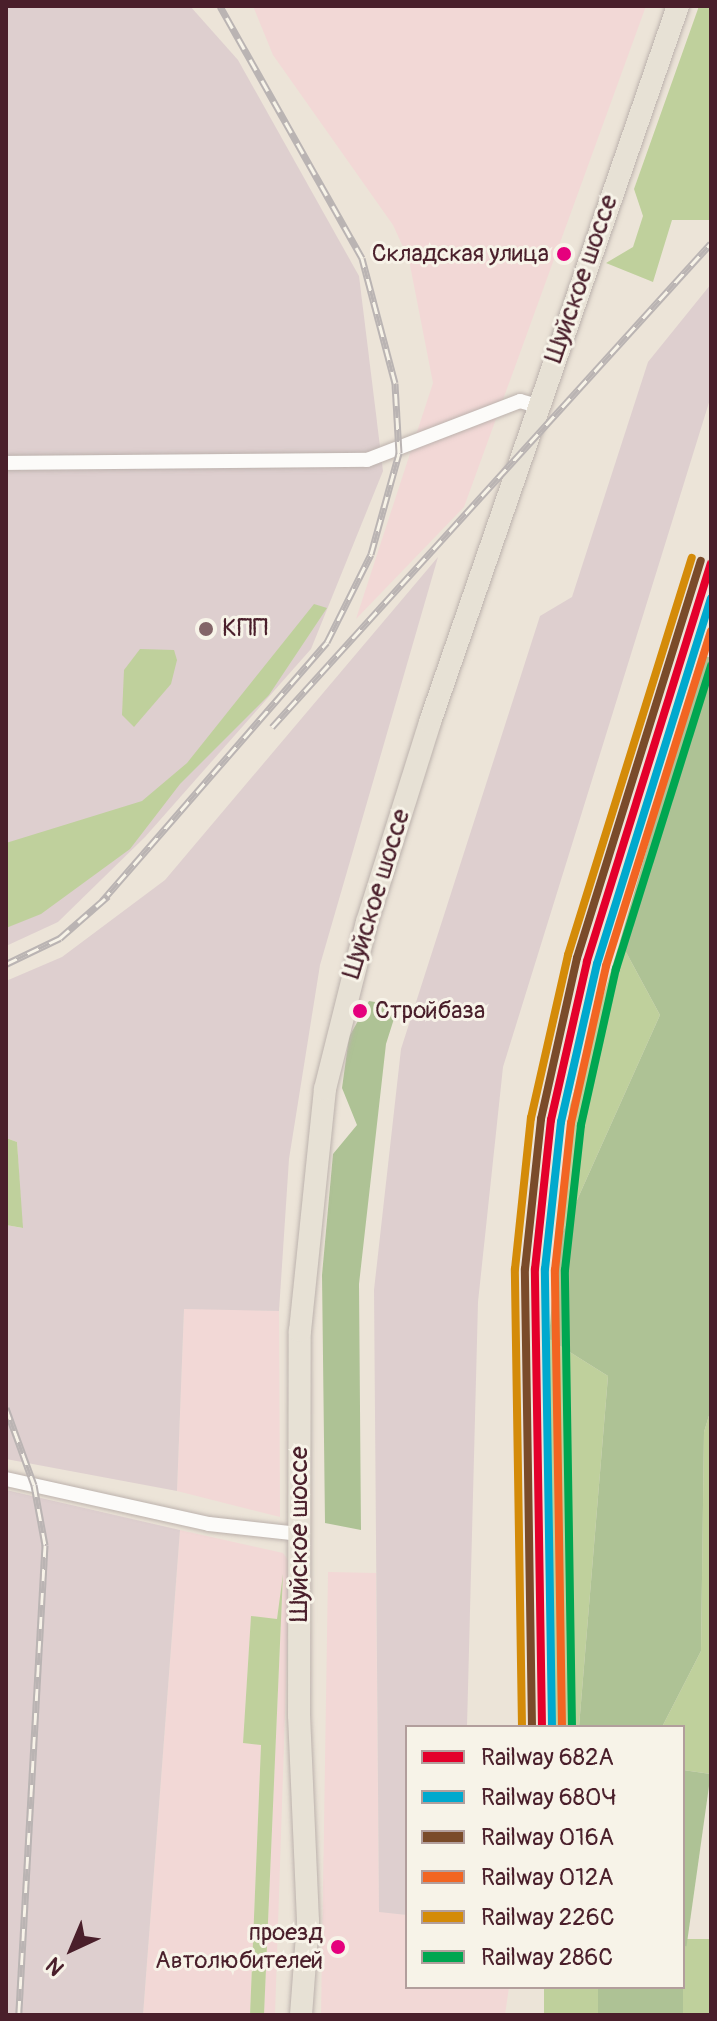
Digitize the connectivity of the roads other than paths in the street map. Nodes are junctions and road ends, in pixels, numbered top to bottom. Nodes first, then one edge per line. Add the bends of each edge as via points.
1 (678, 6) edge
2 (538, 406) junction
3 (6, 463) edge
4 (6, 1479) edge
5 (300, 1534) junction
6 (301, 2015) edge

1 - 2 main road, Шуйское шоссе
2 - 3 street via 520,401 367,460
2 - 5 main road, Шуйское шоссе via 367,922 325,1089 304,1253
4 - 5 street via 209,1524
5 - 6 main road, Шуйское шоссе via 308,1921

